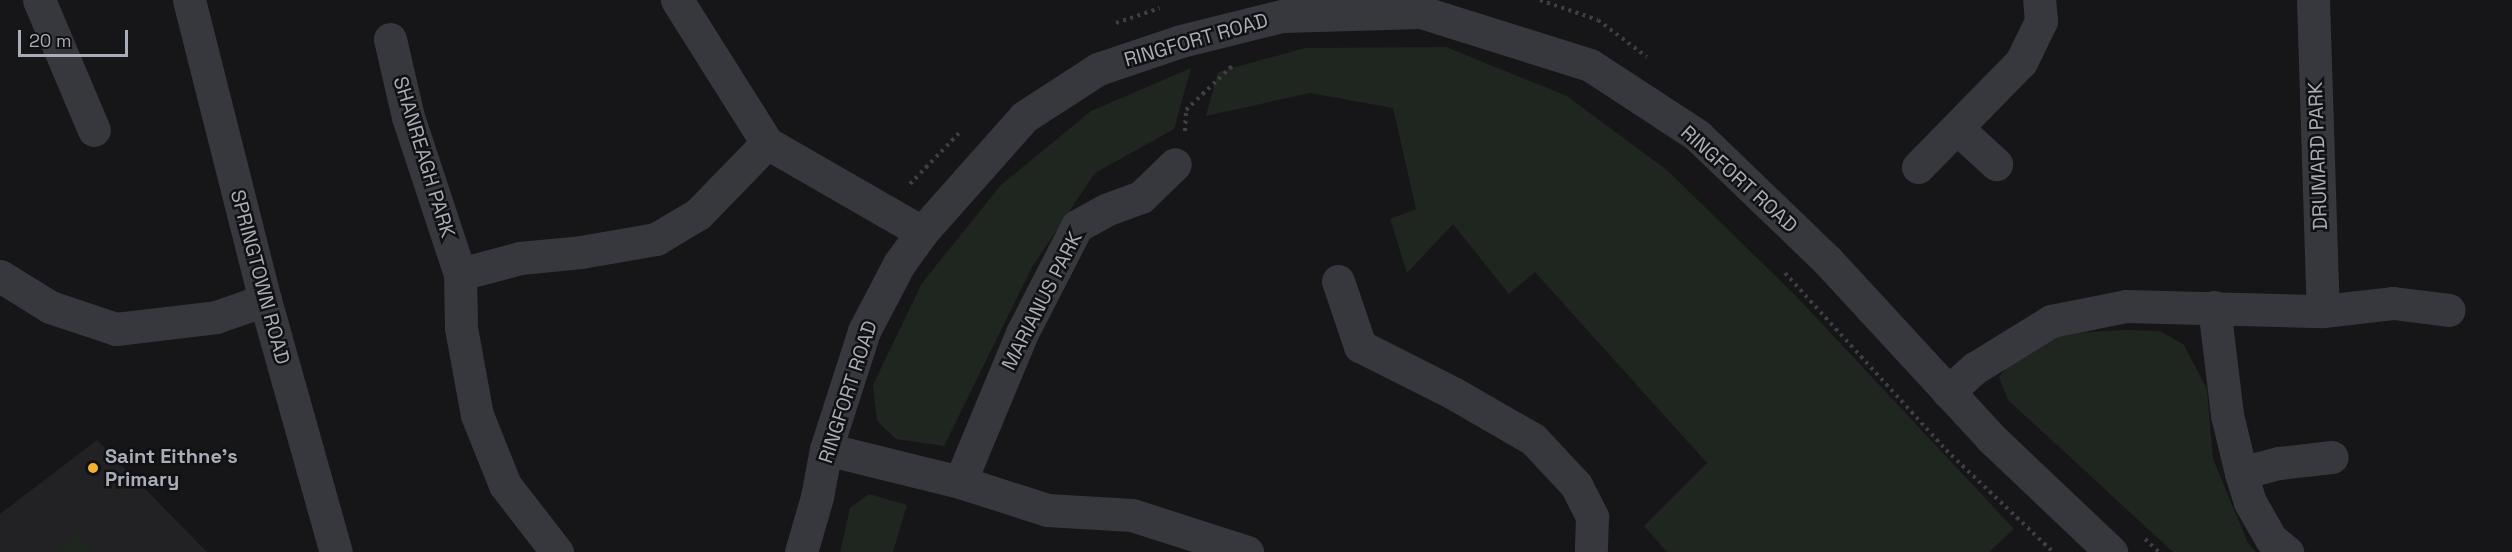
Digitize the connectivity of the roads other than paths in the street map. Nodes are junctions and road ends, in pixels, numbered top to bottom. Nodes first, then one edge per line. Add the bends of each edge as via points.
1 (39, 0) edge
2 (189, 0) edge
3 (677, 0) edge
4 (2039, 0) edge
5 (2313, 0) edge
6 (1281, 8) edge
7 (390, 39) dead end
8 (1958, 129) junction
9 (94, 130) dead end
10 (767, 144) junction
11 (1175, 164) road end
12 (1996, 164) dead end
13 (1918, 166) dead end
14 (922, 232) junction
15 (460, 274) junction
16 (0, 276) edge
17 (1338, 281) dead end
18 (265, 300) junction
19 (2214, 308) junction
20 (2449, 310) dead end
21 (2323, 311) junction
22 (1948, 392) junction
23 (826, 448) junction
24 (2332, 458) dead end
25 (2241, 473) junction
26 (960, 482) junction
27 (336, 552) edge
28 (558, 552) edge
29 (801, 552) edge
30 (1247, 552) edge
31 (1591, 552) edge
32 (2111, 552) edge
33 (2287, 552) edge

1 - 9 street
2 - 18 street, SPRINGTOWN ROAD
3 - 10 street
4 - 8 street via 2041,21 2021,62
5 - 21 street, DRUMARD PARK
6 - 14 street, RINGFORT ROAD via 1098,69 1024,117
6 - 22 street, RINGFORT ROAD via 1421,12 1590,65 1697,135 1827,260
7 - 15 street, SHANREAGH PARK via 408,117
8 - 12 street
8 - 13 street
10 - 14 street
10 - 15 street via 698,214 656,239 520,258
11 - 26 street, MARIANUS PARK via 1141,197 1077,226 1022,333
14 - 23 street, RINGFORT ROAD via 899,264 864,331
15 - 28 street, SHANREAGH PARK via 461,328 477,415 505,485
16 - 18 street via 50,307 116,328 216,317
17 - 31 street via 1360,346 1453,393 1540,446 1576,485 1592,517
18 - 27 street, SPRINGTOWN ROAD
19 - 21 street
19 - 22 street via 2126,306 2051,321 1975,368
19 - 25 street via 2227,415
20 - 21 street via 2393,303
22 - 32 street, RINGFORT ROAD
23 - 26 street
23 - 29 street, RINGFORT ROAD
24 - 25 street via 2279,463
25 - 33 street via 2250,502 2271,539
26 - 30 street via 1047,510 1132,514

